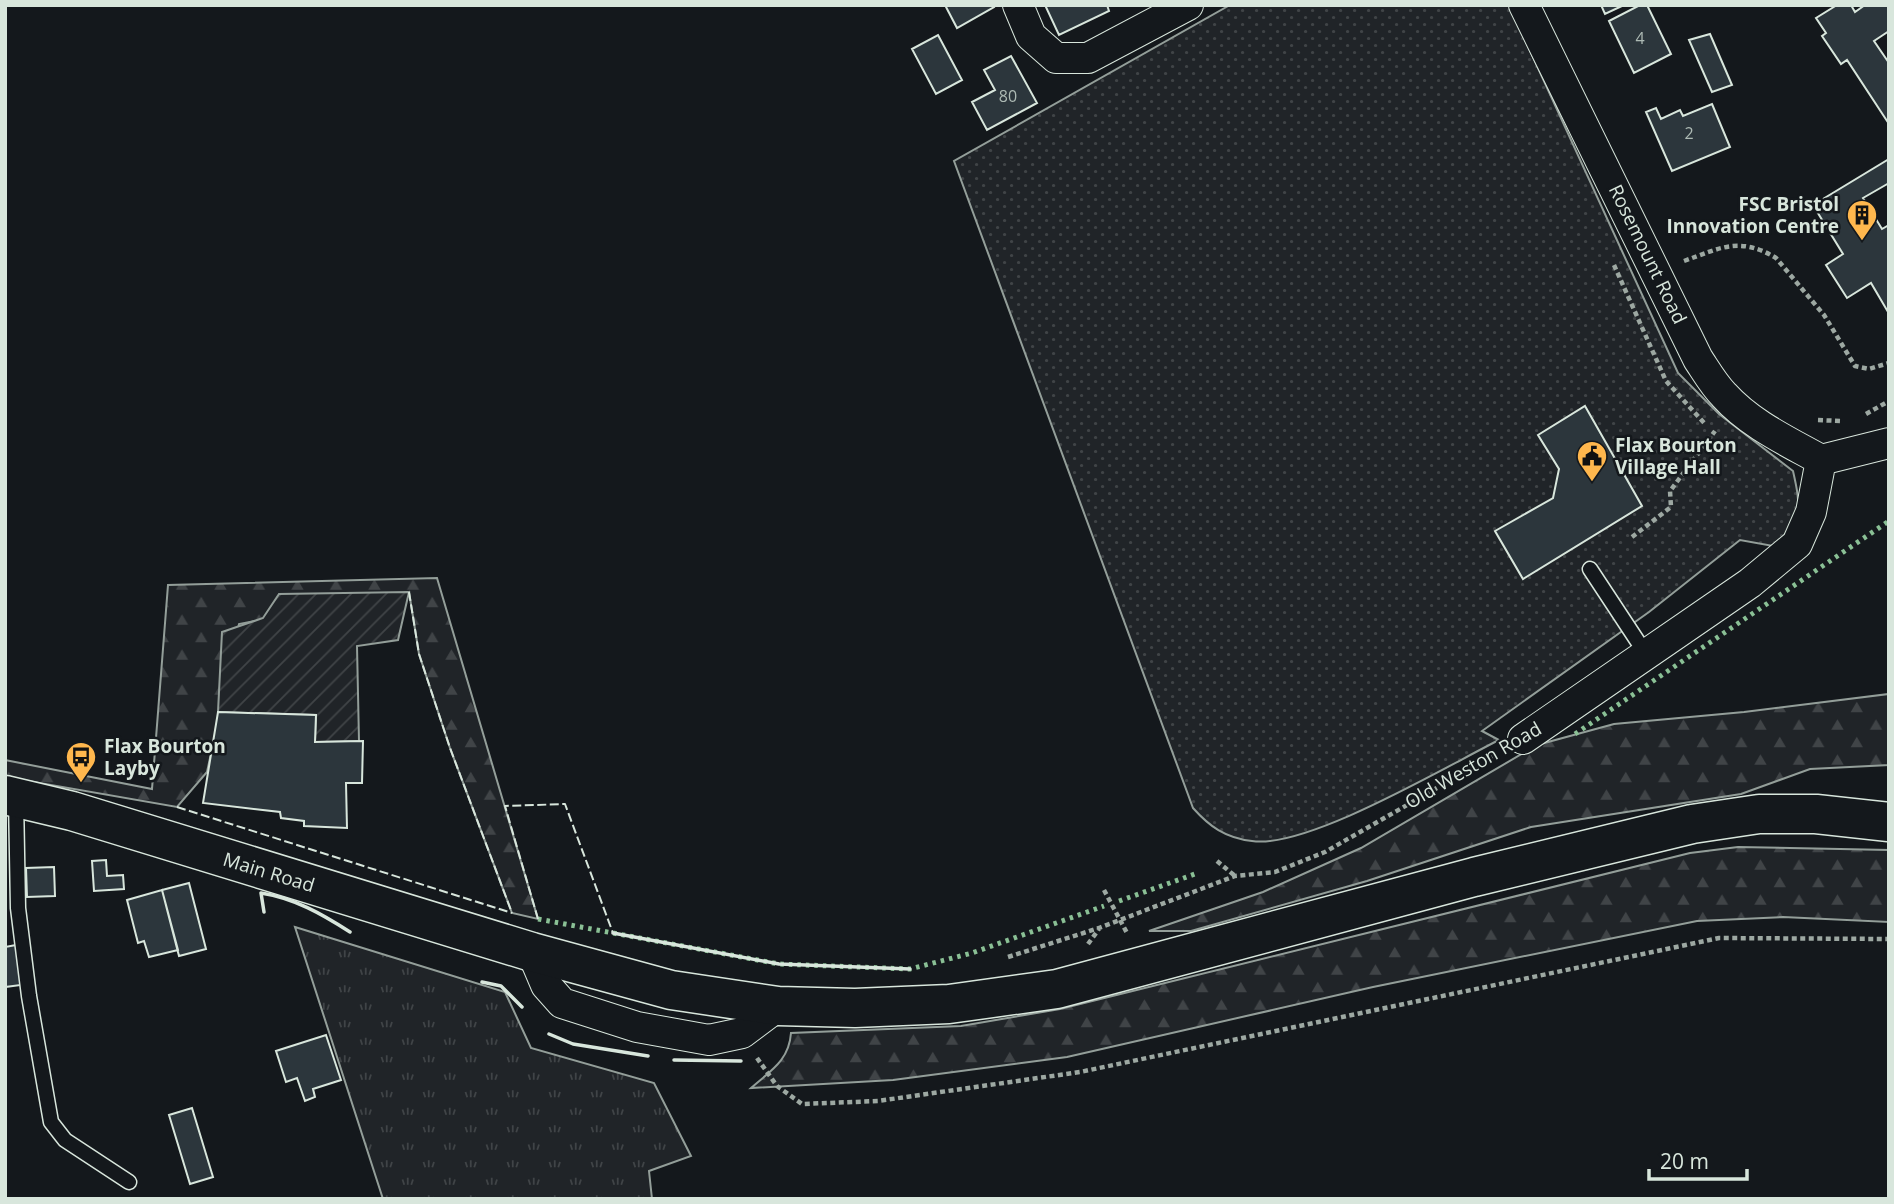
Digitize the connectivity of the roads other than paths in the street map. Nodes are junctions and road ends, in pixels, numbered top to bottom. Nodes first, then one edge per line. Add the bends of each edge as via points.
1 (1018, 5) edge
2 (1188, 5) edge
3 (1524, 5) edge
4 (1889, 443) edge
5 (1821, 460) junction
6 (1590, 569) dead end
7 (1646, 654) junction
8 (1523, 739) road end
9 (11, 796) edge
10 (1889, 804) edge
11 (1816, 814) junction
12 (1889, 822) edge
13 (11, 856) edge
14 (532, 952) junction
15 (778, 1006) junction
16 (129, 1182) dead end

1 - 2 street via 1031,36 1056,58 1088,58
3 - 5 street, Rosemount Road via 1698,359 1724,396 1764,428
4 - 5 street
5 - 7 street, Old Weston Road via 1811,512 1797,544 1750,583
6 - 7 lane
7 - 8 street, Old Weston Road
9 - 13 lane
9 - 14 main road, Main Road
10 - 11 main road
11 - 12 main road
11 - 15 main road, Main Road via 1759,814 1692,824 1474,877 1057,989 998,999 855,1008
13 - 16 lane via 51,1122 65,1140
14 - 15 main road, Main Road via 671,990
14 - 15 street via 546,985 562,1003 680,1036 709,1040 742,1033

